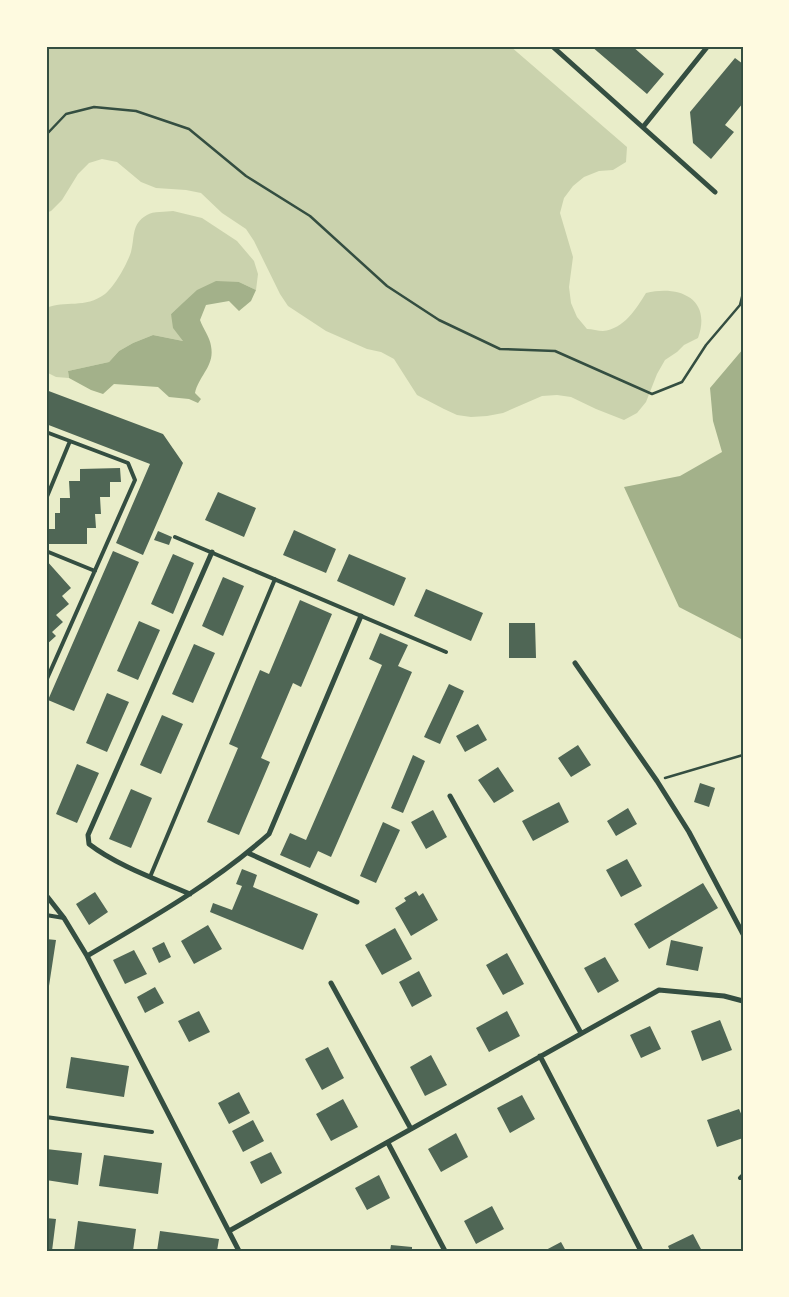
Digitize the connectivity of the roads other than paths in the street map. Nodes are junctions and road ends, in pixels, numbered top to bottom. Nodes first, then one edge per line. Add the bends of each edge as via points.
1 (552, 46) edge
2 (708, 46) edge
3 (643, 127) junction
4 (715, 192) dead end
5 (46, 432) edge
6 (70, 441) junction
7 (46, 499) edge
8 (175, 537) dead end
9 (46, 551) edge
10 (212, 552) junction
11 (95, 571) junction
12 (275, 579) junction
13 (361, 616) junction
14 (446, 652) dead end
15 (574, 663) dead end
16 (46, 681) edge
17 (450, 796) dead end
18 (248, 852) junction
19 (150, 877) junction
20 (190, 894) junction
21 (46, 895) edge
22 (357, 902) dead end
23 (46, 915) edge
24 (64, 918) junction
25 (743, 934) edge
26 (87, 956) junction
27 (331, 983) dead end
28 (743, 1001) edge
29 (581, 1033) junction
30 (540, 1056) junction
31 (46, 1117) edge
32 (411, 1129) junction
33 (152, 1132) dead end
34 (388, 1142) junction
35 (229, 1231) junction
36 (240, 1251) edge
37 (445, 1251) edge
38 (641, 1251) edge

1 - 3 street
2 - 3 street
3 - 4 street
5 - 6 lane
6 - 7 lane
6 - 11 lane via 128,463 135,480
8 - 10 lane
9 - 11 lane
10 - 12 lane
10 - 19 street via 88,835 89,844 98,851
11 - 16 lane
12 - 13 lane
12 - 19 lane
13 - 14 lane
13 - 18 street via 269,834
15 - 25 street via 689,832
17 - 29 street
18 - 20 street
18 - 22 street
19 - 20 street
20 - 26 street
21 - 24 street
23 - 24 lane
24 - 26 street
26 - 35 street
27 - 32 street
28 - 29 street via 659,990
29 - 30 street
30 - 32 street
30 - 38 street
31 - 33 lane
32 - 34 street
34 - 35 street
34 - 37 street
35 - 36 street

